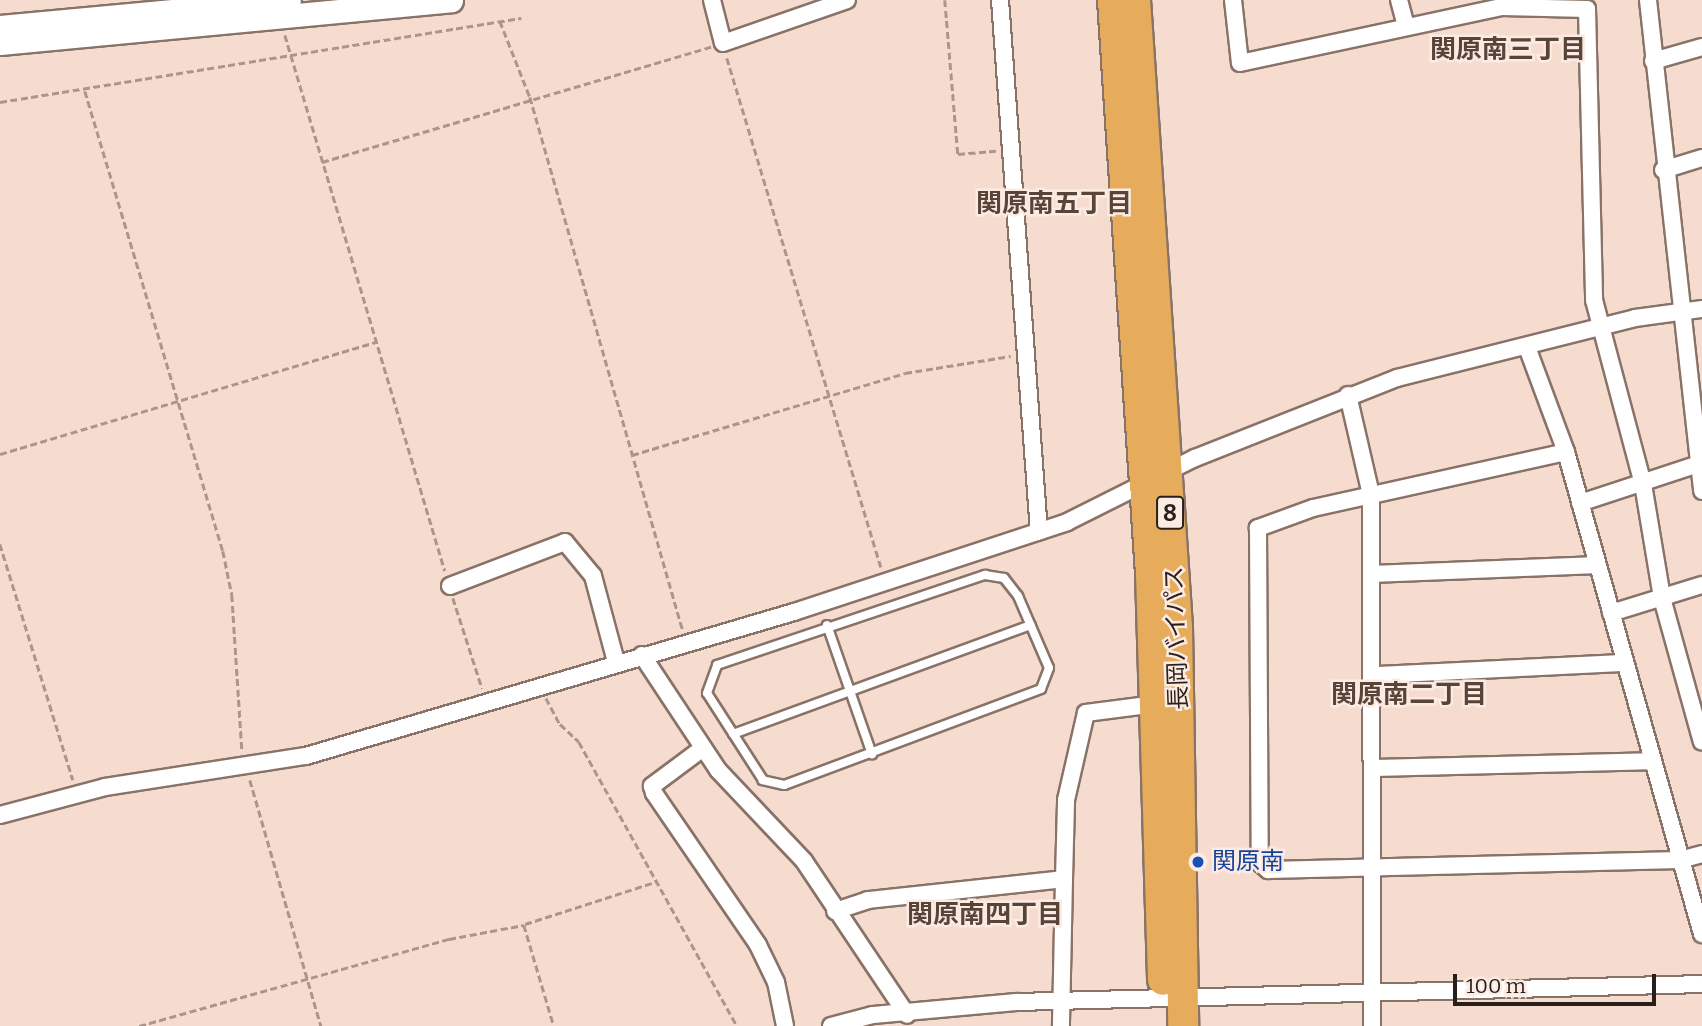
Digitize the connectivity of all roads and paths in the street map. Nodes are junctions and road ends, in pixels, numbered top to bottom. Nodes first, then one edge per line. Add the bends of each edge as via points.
1 (289, 0) edge
2 (451, 0) edge
3 (712, 0) edge
4 (847, 0) edge
5 (945, 0) edge
6 (1000, 0) edge
7 (1095, 0) edge
8 (1113, 0) edge
9 (1135, 0) edge
10 (1233, 0) edge
11 (1399, 0) edge
12 (1648, 0) edge
13 (1527, 2) edge
14 (521, 19) dead end
15 (500, 21) junction
16 (0, 27) edge
17 (1406, 27) junction
18 (283, 28) dead end
19 (0, 43) edge
20 (723, 43) junction
21 (1702, 47) edge
22 (292, 57) junction
23 (1653, 61) junction
24 (85, 91) junction
25 (530, 97) junction
26 (0, 103) edge
27 (1122, 117) junction
28 (1013, 150) junction
29 (1702, 158) edge
30 (322, 162) junction
31 (1663, 170) junction
32 (1702, 309) edge
33 (1682, 310) junction
34 (1603, 328) junction
35 (376, 342) junction
36 (1527, 347) junction
37 (1028, 354) junction
38 (1349, 395) junction
39 (830, 397) junction
40 (174, 405) junction
41 (1566, 452) junction
42 (0, 454) edge
43 (632, 456) junction
44 (1700, 463) edge
45 (1157, 479) junction
46 (1643, 484) junction
47 (1702, 491) edge
48 (1371, 495) junction
49 (1580, 503) junction
50 (1039, 532) junction
51 (0, 544) edge
52 (1597, 565) junction
53 (1373, 574) junction
54 (886, 581) junction
55 (1702, 585) edge
56 (450, 586) junction
57 (1661, 598) junction
58 (1611, 613) junction
59 (827, 625) junction
60 (1031, 625) junction
61 (686, 641) junction
62 (642, 655) junction
63 (616, 662) junction
64 (1624, 663) junction
65 (1376, 675) junction
66 (542, 685) junction
67 (850, 692) junction
68 (486, 701) junction
69 (1155, 704) junction
70 (733, 734) junction
71 (1702, 742) edge
72 (703, 748) junction
73 (872, 754) junction
74 (1652, 761) junction
75 (245, 765) junction
76 (1372, 768) junction
77 (77, 794) junction
78 (0, 815) edge
79 (1702, 854) edge
80 (1680, 860) junction
81 (1373, 867) junction
82 (1064, 879) junction
83 (655, 882) junction
84 (835, 911) junction
85 (524, 925) junction
86 (1702, 934) edge
87 (308, 979) junction
88 (1702, 984) edge
89 (1371, 993) junction
90 (1061, 1000) junction
91 (1173, 1012) edge
92 (907, 1015) junction
93 (139, 1026) edge
94 (321, 1026) edge
95 (554, 1026) edge
96 (737, 1026) edge
97 (785, 1026) edge
98 (831, 1026) edge
99 (1060, 1026) edge
100 (1372, 1026) edge

1 - 16 street
2 - 19 street
3 - 20 street
4 - 20 street
5 - 28 path via 958,154
6 - 28 street
7 - 27 highway
8 - 27 highway, 長岡バイパス / 8
9 - 45 highway, 長岡バイパス / 8
10 - 17 street via 1240,63
11 - 17 street
12 - 23 street
13 - 17 street
13 - 34 street via 1587,9 1594,300
14 - 15 path
15 - 22 path
15 - 25 path
18 - 22 path
20 - 25 path
20 - 39 path
21 - 23 street
22 - 24 path
22 - 30 path
23 - 31 street
24 - 26 path
24 - 40 path
25 - 30 path
25 - 43 path
27 - 45 highway, 長岡バイパス / 8
28 - 37 street
29 - 31 street
30 - 35 path
31 - 33 street
32 - 33 street
33 - 34 street
33 - 44 street
34 - 36 street
34 - 46 street
35 - 40 path
35 - 56 path
36 - 38 street
36 - 41 street
37 - 39 path via 905,373
37 - 50 street
38 - 45 street
38 - 48 street
39 - 43 path
39 - 54 path
40 - 42 path
40 - 75 path via 232,596
41 - 48 street
41 - 49 street
43 - 61 path
44 - 46 street
44 - 47 street
45 - 50 street
45 - 69 highway, 長岡バイパス / 8
45 - 91 highway, 長岡バイパス / 8 via 1181,726
46 - 49 street
46 - 57 street
48 - 53 street
48 - 81 street via 1265,520 1258,528 1259,808 1260,863 1268,870
49 - 52 street
50 - 54 street
51 - 77 path
52 - 53 street
52 - 58 street
53 - 65 street
54 - 61 street
55 - 57 street
56 - 63 street via 565,541 593,576
56 - 68 path
57 - 58 street
57 - 71 street
58 - 64 street
59 - 60 lane via 985,575 1010,583
59 - 67 lane
59 - 70 lane via 717,665 707,694
60 - 67 lane
60 - 73 lane via 1049,668 1041,689
61 - 62 street
62 - 63 street
62 - 72 street
63 - 66 street
64 - 65 street
64 - 74 street
65 - 76 street
66 - 68 street
66 - 83 path
67 - 70 lane
67 - 73 lane
68 - 75 street via 306,756
69 - 82 street via 1086,713 1066,800
69 - 91 highway, 長岡バイパス / 8
70 - 73 lane via 758,775 775,786
72 - 84 street via 804,861
72 - 97 street via 652,786 654,793 758,945 776,982
74 - 76 street
74 - 80 street
75 - 77 street
75 - 87 path
76 - 81 street
77 - 78 street
79 - 80 street
80 - 81 street
80 - 86 street
81 - 89 street
82 - 84 street via 868,900
82 - 90 street
83 - 85 path
83 - 96 path
84 - 92 street
85 - 87 path
85 - 95 path
87 - 93 path
87 - 94 path
88 - 89 street
89 - 91 street
89 - 100 street
90 - 91 street
90 - 92 street
90 - 99 street
92 - 98 street

